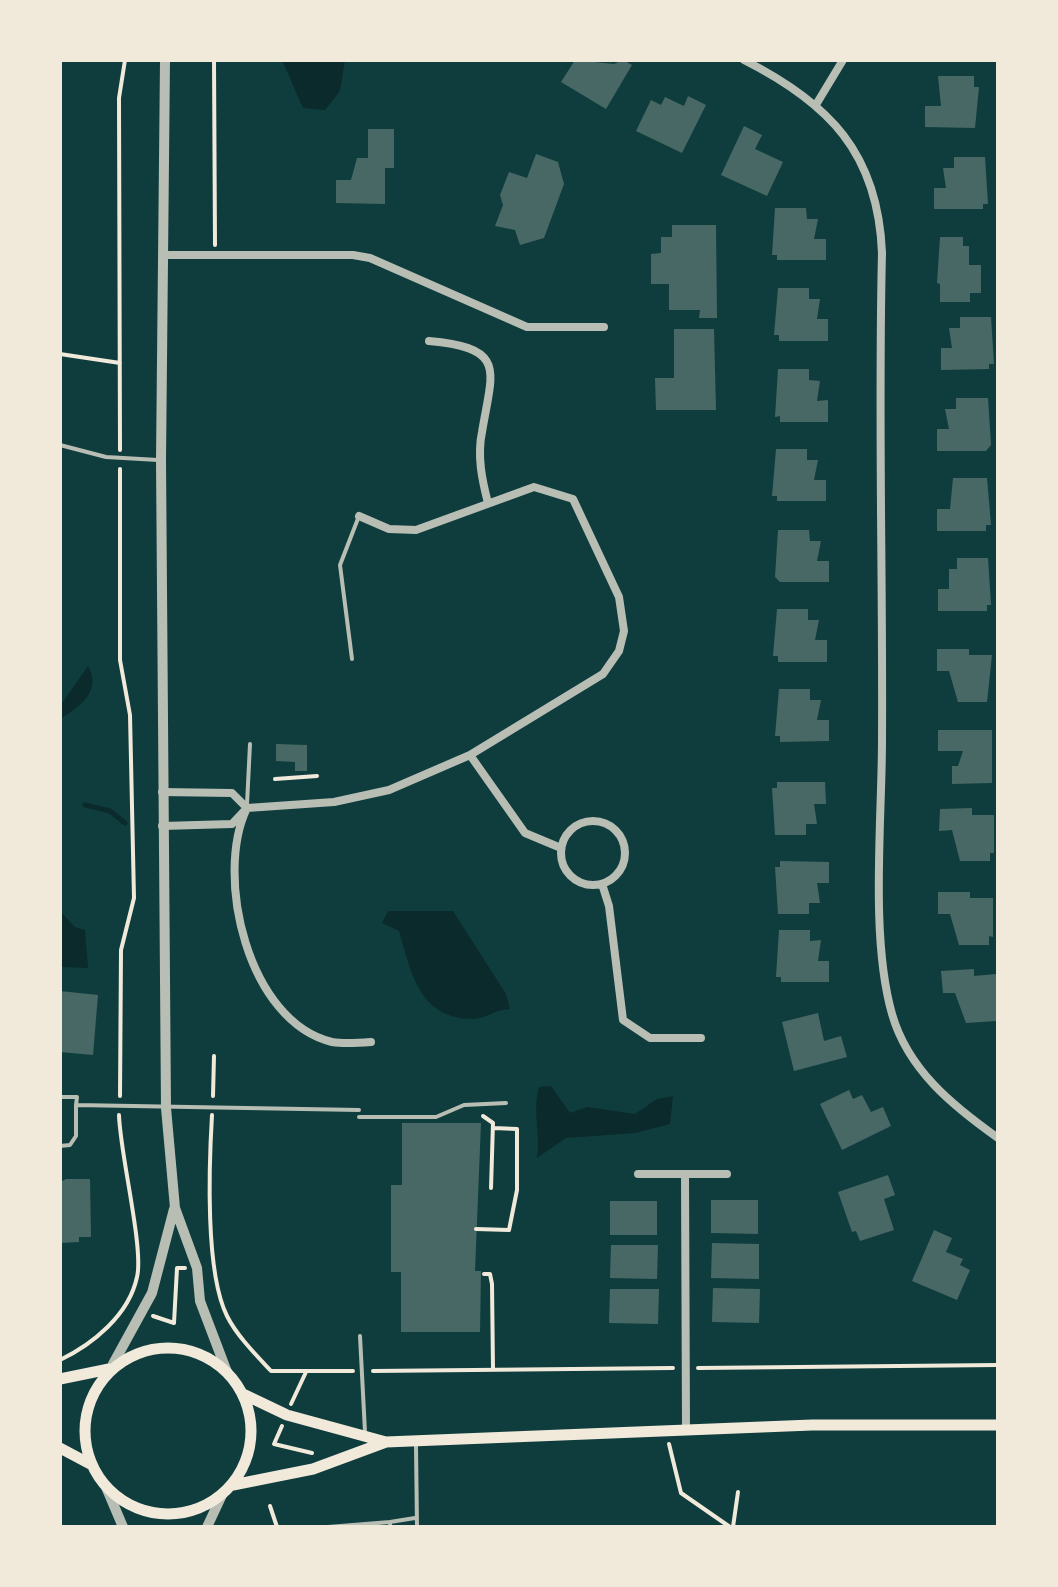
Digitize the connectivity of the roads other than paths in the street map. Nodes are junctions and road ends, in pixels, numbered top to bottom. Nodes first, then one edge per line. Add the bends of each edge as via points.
1 (165, 60) edge
2 (744, 60) edge
3 (843, 60) edge
4 (817, 103) junction
5 (165, 254) junction
6 (604, 327) dead end
7 (429, 340) dead end
8 (60, 444) edge
9 (161, 460) junction
10 (488, 503) junction
11 (360, 516) joint
12 (352, 658) dead end
13 (250, 744) dead end
14 (470, 755) junction
15 (162, 792) junction
16 (247, 808) junction
17 (162, 826) junction
18 (561, 848) junction
19 (602, 884) junction
20 (702, 1038) dead end
21 (371, 1042) dead end
22 (60, 1097) edge
23 (506, 1103) dead end
24 (76, 1106) junction
25 (166, 1108) junction
26 (998, 1138) edge
27 (60, 1146) edge
28 (638, 1174) dead end
29 (685, 1174) junction
30 (727, 1174) dead end
31 (175, 1208) junction
32 (360, 1336) dead end
33 (111, 1367) junction
34 (227, 1372) junction
35 (60, 1379) edge
36 (243, 1394) junction
37 (998, 1425) edge
38 (686, 1429) junction
39 (365, 1437) junction
40 (416, 1441) junction
41 (386, 1442) junction
42 (60, 1448) edge
43 (92, 1465) junction
44 (233, 1485) junction
45 (106, 1487) junction
46 (222, 1495) junction
47 (417, 1517) junction
48 (390, 1525) edge
49 (368, 1526) edge
50 (123, 1527) edge
51 (207, 1527) edge
52 (328, 1527) edge
53 (417, 1527) edge

1 - 5 street
2 - 4 street
3 - 4 street
4 - 26 street via 859,158 881,228 886,989 900,1037 929,1080 946,1101
5 - 6 street via 370,258 527,326
5 - 9 street
7 - 10 street via 469,346 490,367 494,381 480,458
8 - 9 lane via 120,459
9 - 15 street
10 - 11 street via 416,530 389,530
10 - 14 street via 534,487 573,499 619,597 624,630 603,674
11 - 12 lane via 340,565
13 - 16 lane
14 - 16 street via 389,790
14 - 18 street via 525,833
15 - 16 street via 232,793
15 - 17 street
16 - 17 street via 232,824
16 - 21 street via 236,831 236,905 265,986 316,1035
17 - 25 street
18 - 19 street via 572,877
18 - 19 street via 571,830 590,821 618,833 624,863
19 - 20 street via 623,1020 650,1038
22 - 24 lane via 77,1097
23 - 25 lane via 460,1107 436,1117
24 - 25 lane
24 - 27 lane via 76,1136
25 - 31 street
28 - 29 street
29 - 30 street
29 - 38 street
31 - 33 street via 152,1293
31 - 34 street
32 - 39 lane
33 - 34 main road via 152,1349 179,1348
33 - 35 main road
33 - 43 main road via 86,1418
34 - 36 main road
36 - 39 main road
36 - 44 main road via 250,1449
37 - 38 main road
38 - 40 main road
39 - 41 main road
40 - 41 main road
40 - 47 lane
41 - 44 main road via 313,1469
42 - 43 main road
43 - 45 main road
44 - 46 main road
45 - 46 main road via 126,1503 175,1514
45 - 50 street
46 - 51 street
47 - 48 lane
47 - 53 lane
48 - 49 lane
49 - 52 lane

